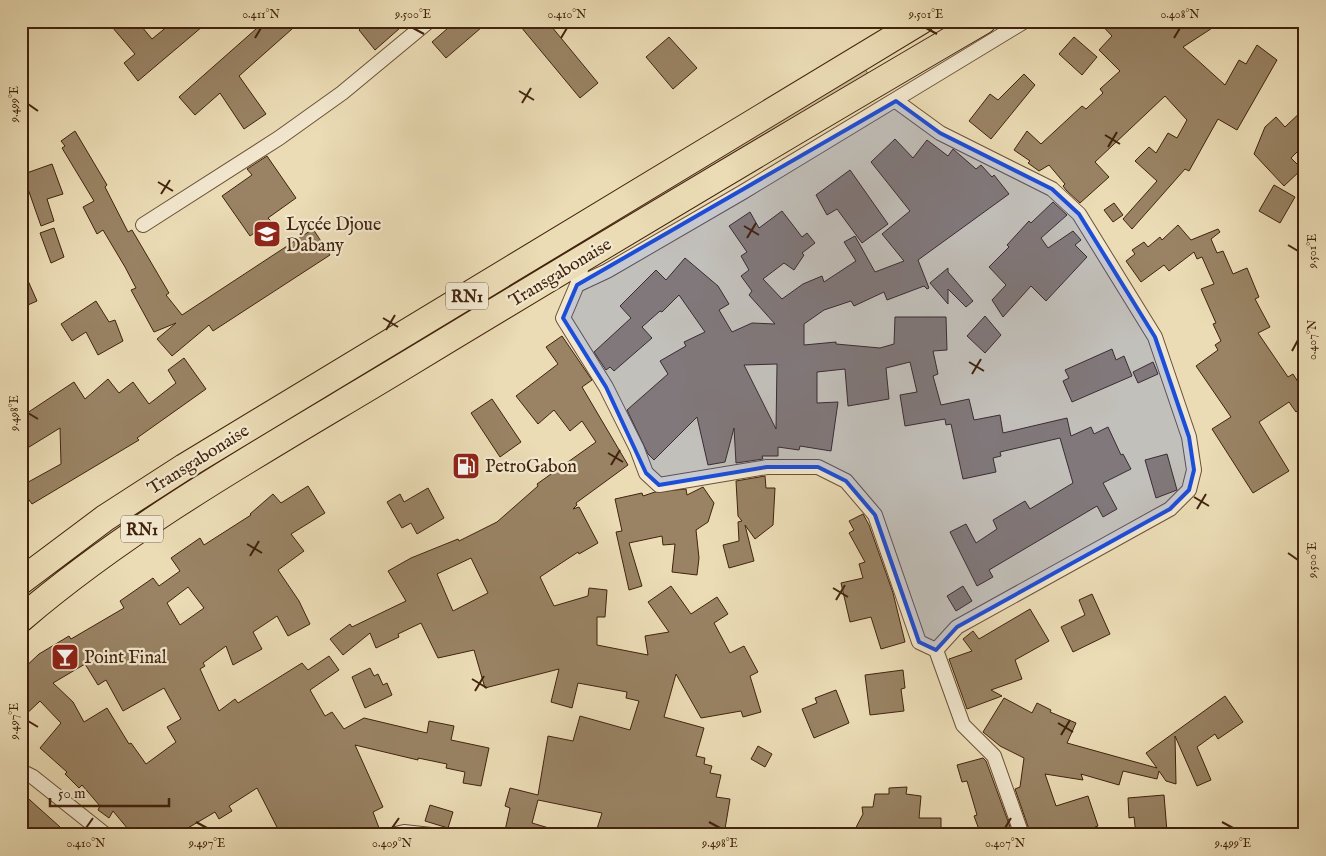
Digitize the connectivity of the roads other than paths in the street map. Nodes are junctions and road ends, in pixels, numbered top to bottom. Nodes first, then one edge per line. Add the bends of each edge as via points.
1 (429, 21) edge
2 (921, 21) edge
3 (983, 21) edge
4 (1025, 21) edge
5 (896, 100) junction
6 (736, 182) junction
7 (143, 225) dead end
8 (584, 257) junction
9 (577, 285) junction
10 (21, 581) edge
11 (21, 619) edge
12 (936, 650) junction
13 (21, 771) edge
14 (106, 835) edge
15 (392, 835) edge
16 (430, 835) edge
17 (1022, 835) edge

1 - 7 street via 279,138
2 - 10 highway, Transgabonaise / RN1 via 184,467 105,518
3 - 6 highway, Transgabonaise / RN1
4 - 5 street
5 - 6 street
5 - 12 street via 940,133 1052,190 1078,214 1155,337 1189,437 1194,470 1189,490 1170,508 956,627
6 - 8 highway, Transgabonaise / RN1
6 - 9 street via 607,271
8 - 9 street
8 - 11 highway, Transgabonaise / RN1 via 169,511 65,583
9 - 12 street via 562,318 606,387 646,472 660,484 767,467 818,467 846,481 875,515 919,642
12 - 17 street via 963,725 994,756
13 - 14 street
15 - 16 street via 404,832

